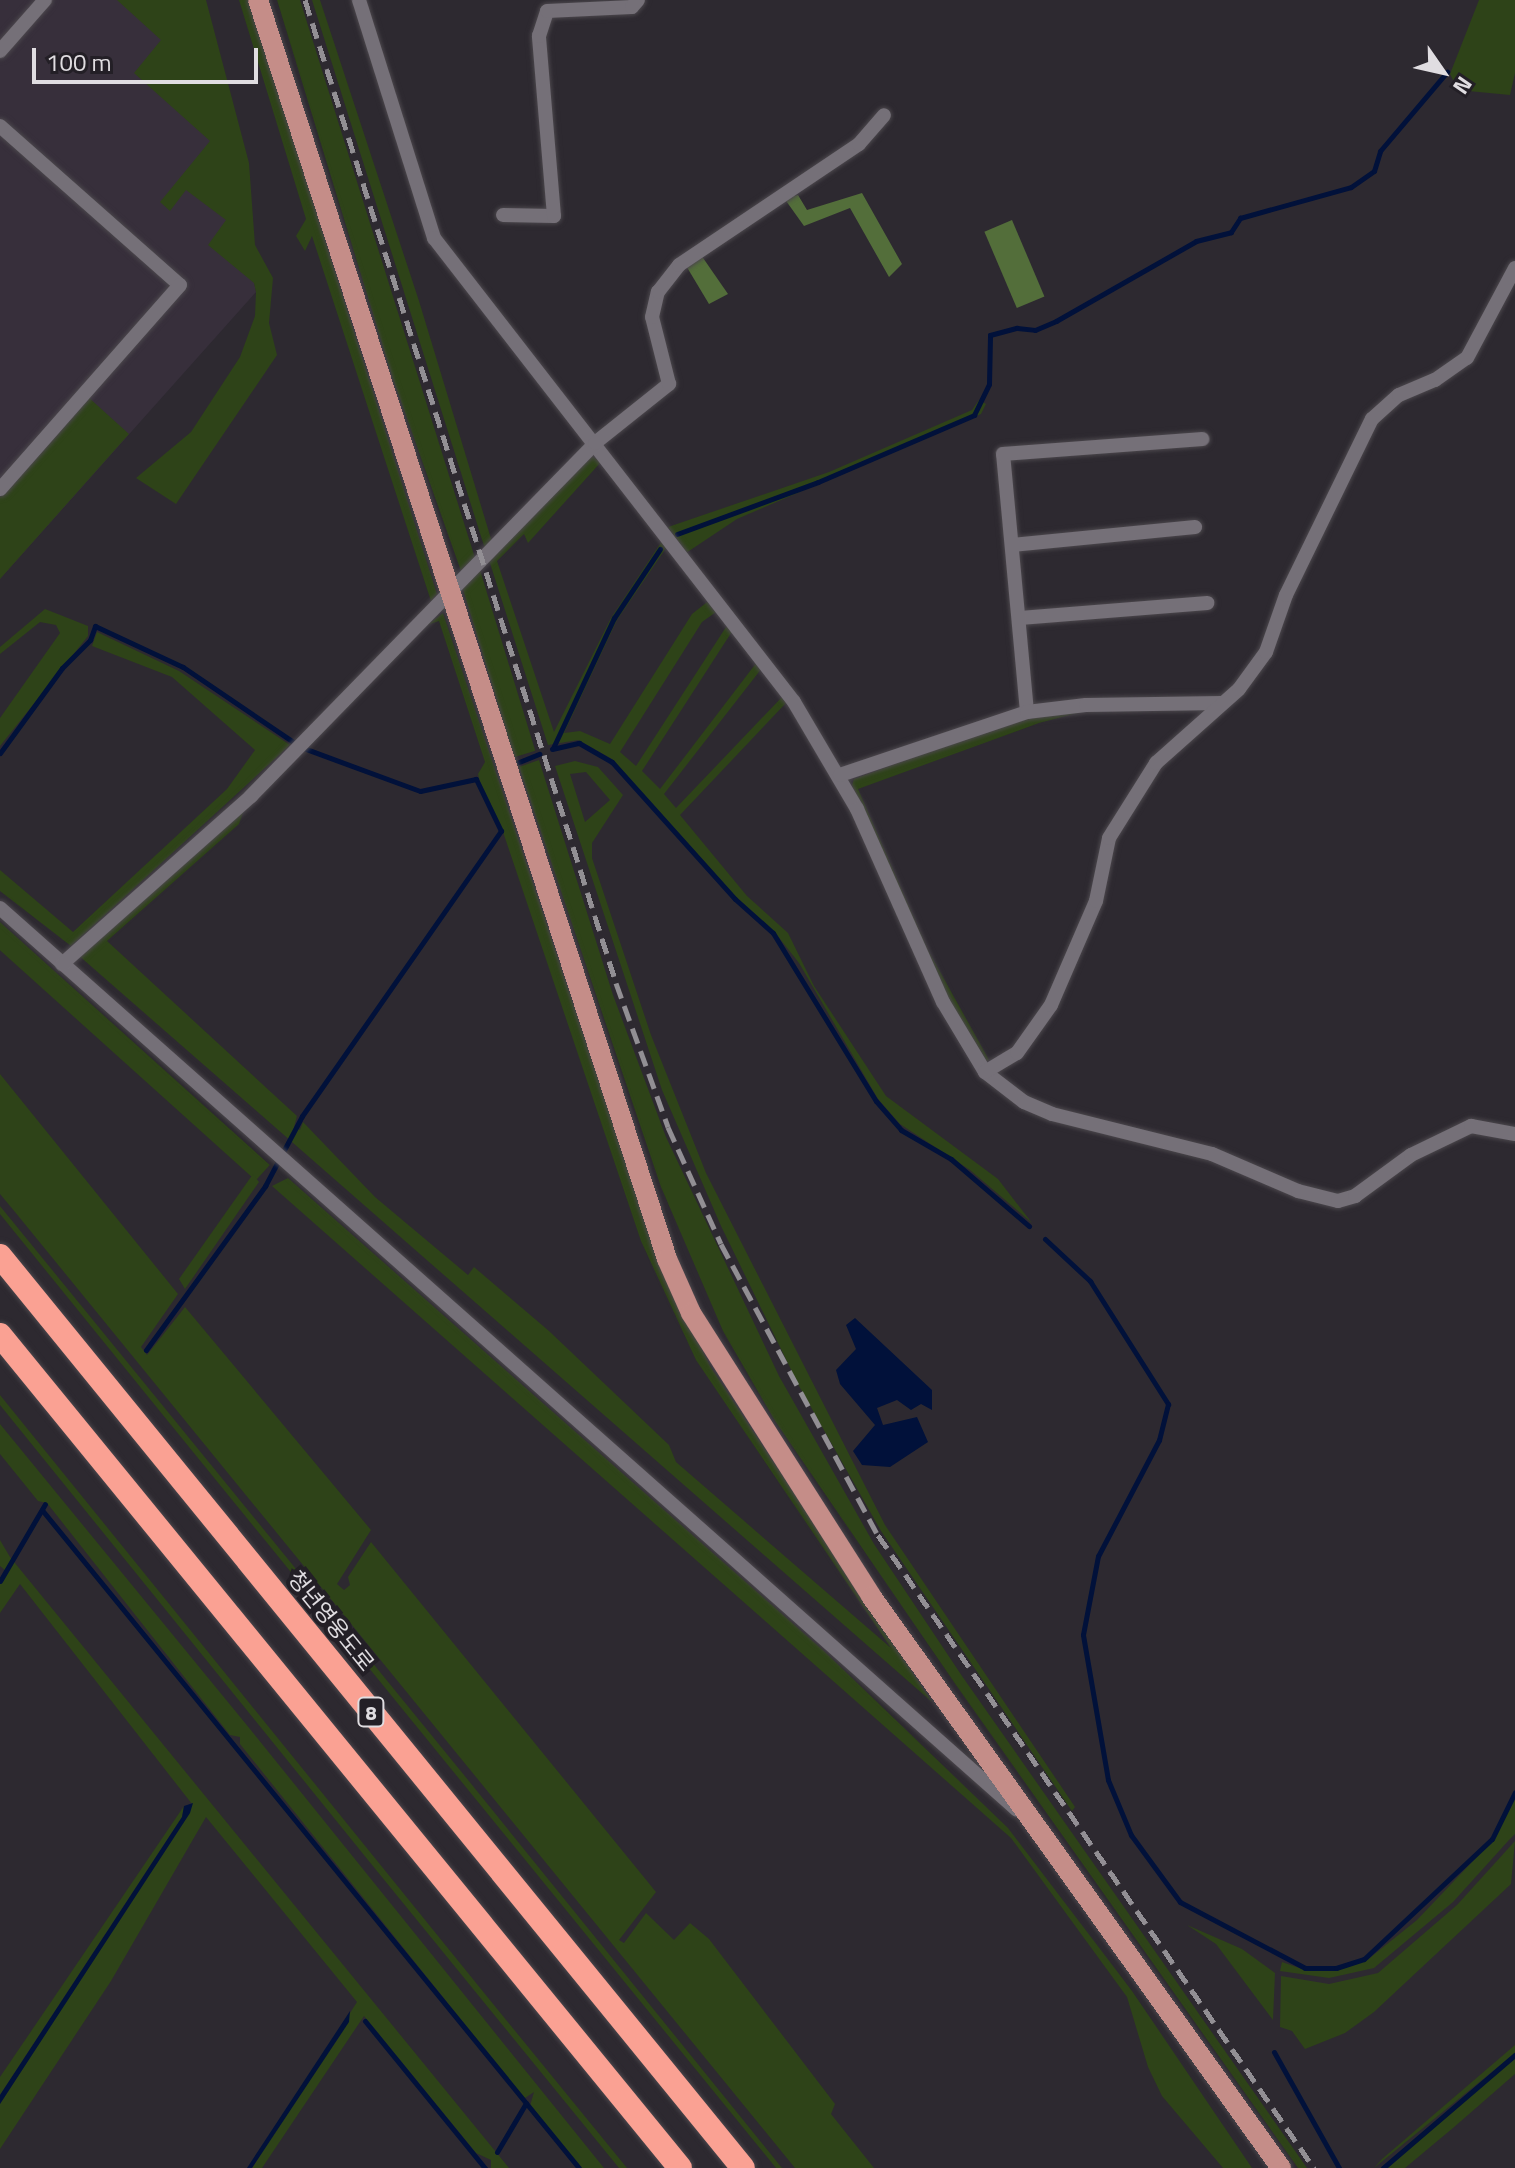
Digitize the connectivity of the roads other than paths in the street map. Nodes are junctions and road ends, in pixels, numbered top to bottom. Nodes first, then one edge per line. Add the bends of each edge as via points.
1 (45, 0) edge
2 (258, 0) edge
3 (359, 0) edge
4 (638, 0) edge
5 (546, 6) edge
6 (0, 51) edge
7 (884, 115) dead end
8 (0, 126) edge
9 (503, 215) dead end
10 (1515, 268) edge
11 (1202, 439) dead end
12 (595, 443) junction
13 (0, 489) edge
14 (1195, 527) dead end
15 (1012, 545) junction
16 (451, 595) junction
17 (1207, 603) dead end
18 (1020, 618) junction
19 (1222, 703) junction
20 (1027, 712) junction
21 (840, 775) junction
22 (0, 908) edge
23 (62, 964) junction
24 (985, 1072) junction
25 (1515, 1134) edge
26 (0, 1256) edge
27 (0, 1335) edge
28 (1044, 1834) junction
29 (680, 2168) edge
30 (743, 2168) edge
31 (1281, 2168) edge

1 - 6 street
2 - 16 main road
3 - 12 street via 434,238
4 - 5 street via 632,7
5 - 9 street via 539,36 554,216
7 - 12 street via 859,144 679,265 658,292 652,317 669,384
8 - 13 street via 180,285
10 - 19 street via 1467,358 1435,380 1399,395 1372,419 1286,595 1266,652
11 - 15 street via 1003,454
12 - 16 street
12 - 21 street via 771,669
14 - 15 street
15 - 18 street
16 - 23 street via 251,796
16 - 28 main road via 667,1259 691,1313 871,1596
17 - 18 street
18 - 20 street
19 - 20 street via 1086,705
19 - 24 street via 1156,763 1131,801 1109,838 1096,901 1051,1005 1017,1053
20 - 21 street
21 - 24 street via 943,1002
22 - 23 street
23 - 28 street
24 - 25 street via 1024,1102 1052,1114 1212,1154 1298,1191 1338,1201 1355,1196 1411,1155 1471,1126 1489,1125
26 - 30 highway, 청년영웅도로 / 8
27 - 29 highway, 8
28 - 31 main road

